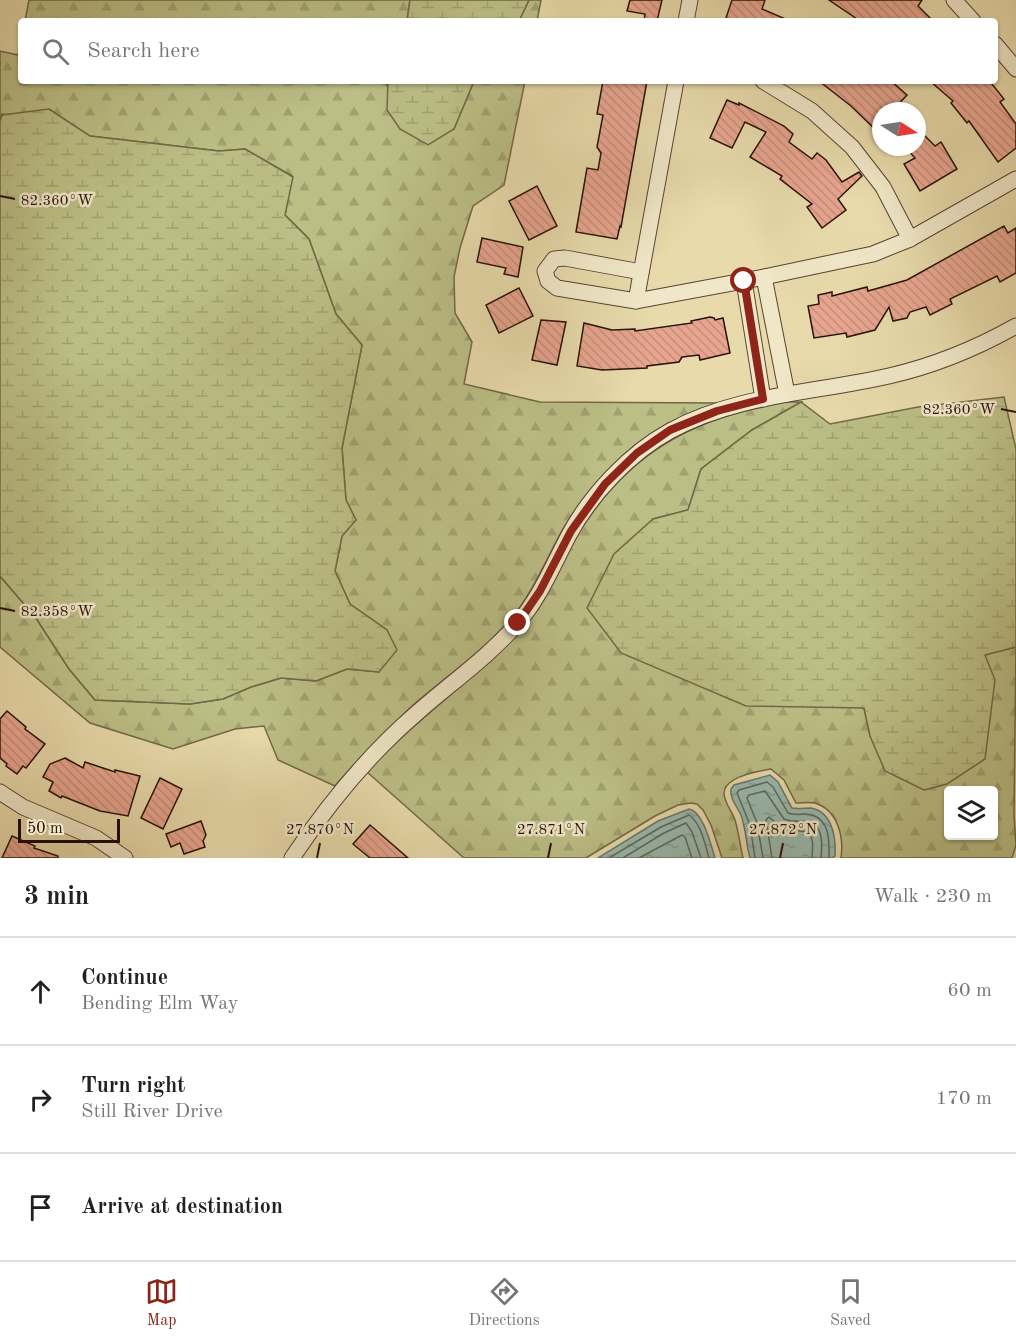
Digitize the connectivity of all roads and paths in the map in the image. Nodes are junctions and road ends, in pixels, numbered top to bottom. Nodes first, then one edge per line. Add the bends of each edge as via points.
1 (690, 0) edge
2 (954, 0) edge
3 (687, 18) edge
4 (970, 18) edge
5 (998, 48) edge
6 (1016, 69) edge
7 (675, 84) edge
8 (768, 84) edge
9 (1016, 179) edge
10 (910, 239) junction
11 (641, 272) junction
12 (764, 278) junction
13 (744, 281) junction
14 (636, 301) junction
15 (1016, 326) edge
16 (777, 342) junction
17 (755, 347) junction
18 (787, 394) junction
19 (763, 399) junction
20 (0, 792) edge
21 (125, 858) edge
22 (292, 858) edge

1 - 3 street
2 - 4 street
5 - 6 street
7 - 11 street
8 - 10 street via 812,111 852,147 883,187
9 - 10 street
10 - 12 street via 873,254
11 - 14 street
11 - 14 street via 565,258 554,259 545,271 548,281 557,288
12 - 13 street
12 - 16 street
13 - 14 street
13 - 17 street
15 - 18 street via 938,362 890,376
16 - 17 street
16 - 18 street
17 - 19 street
18 - 19 street
19 - 22 street via 717,411 670,430 637,453 605,484 571,531 540,591 518,623 370,757 321,814
20 - 21 street via 24,807 96,838

